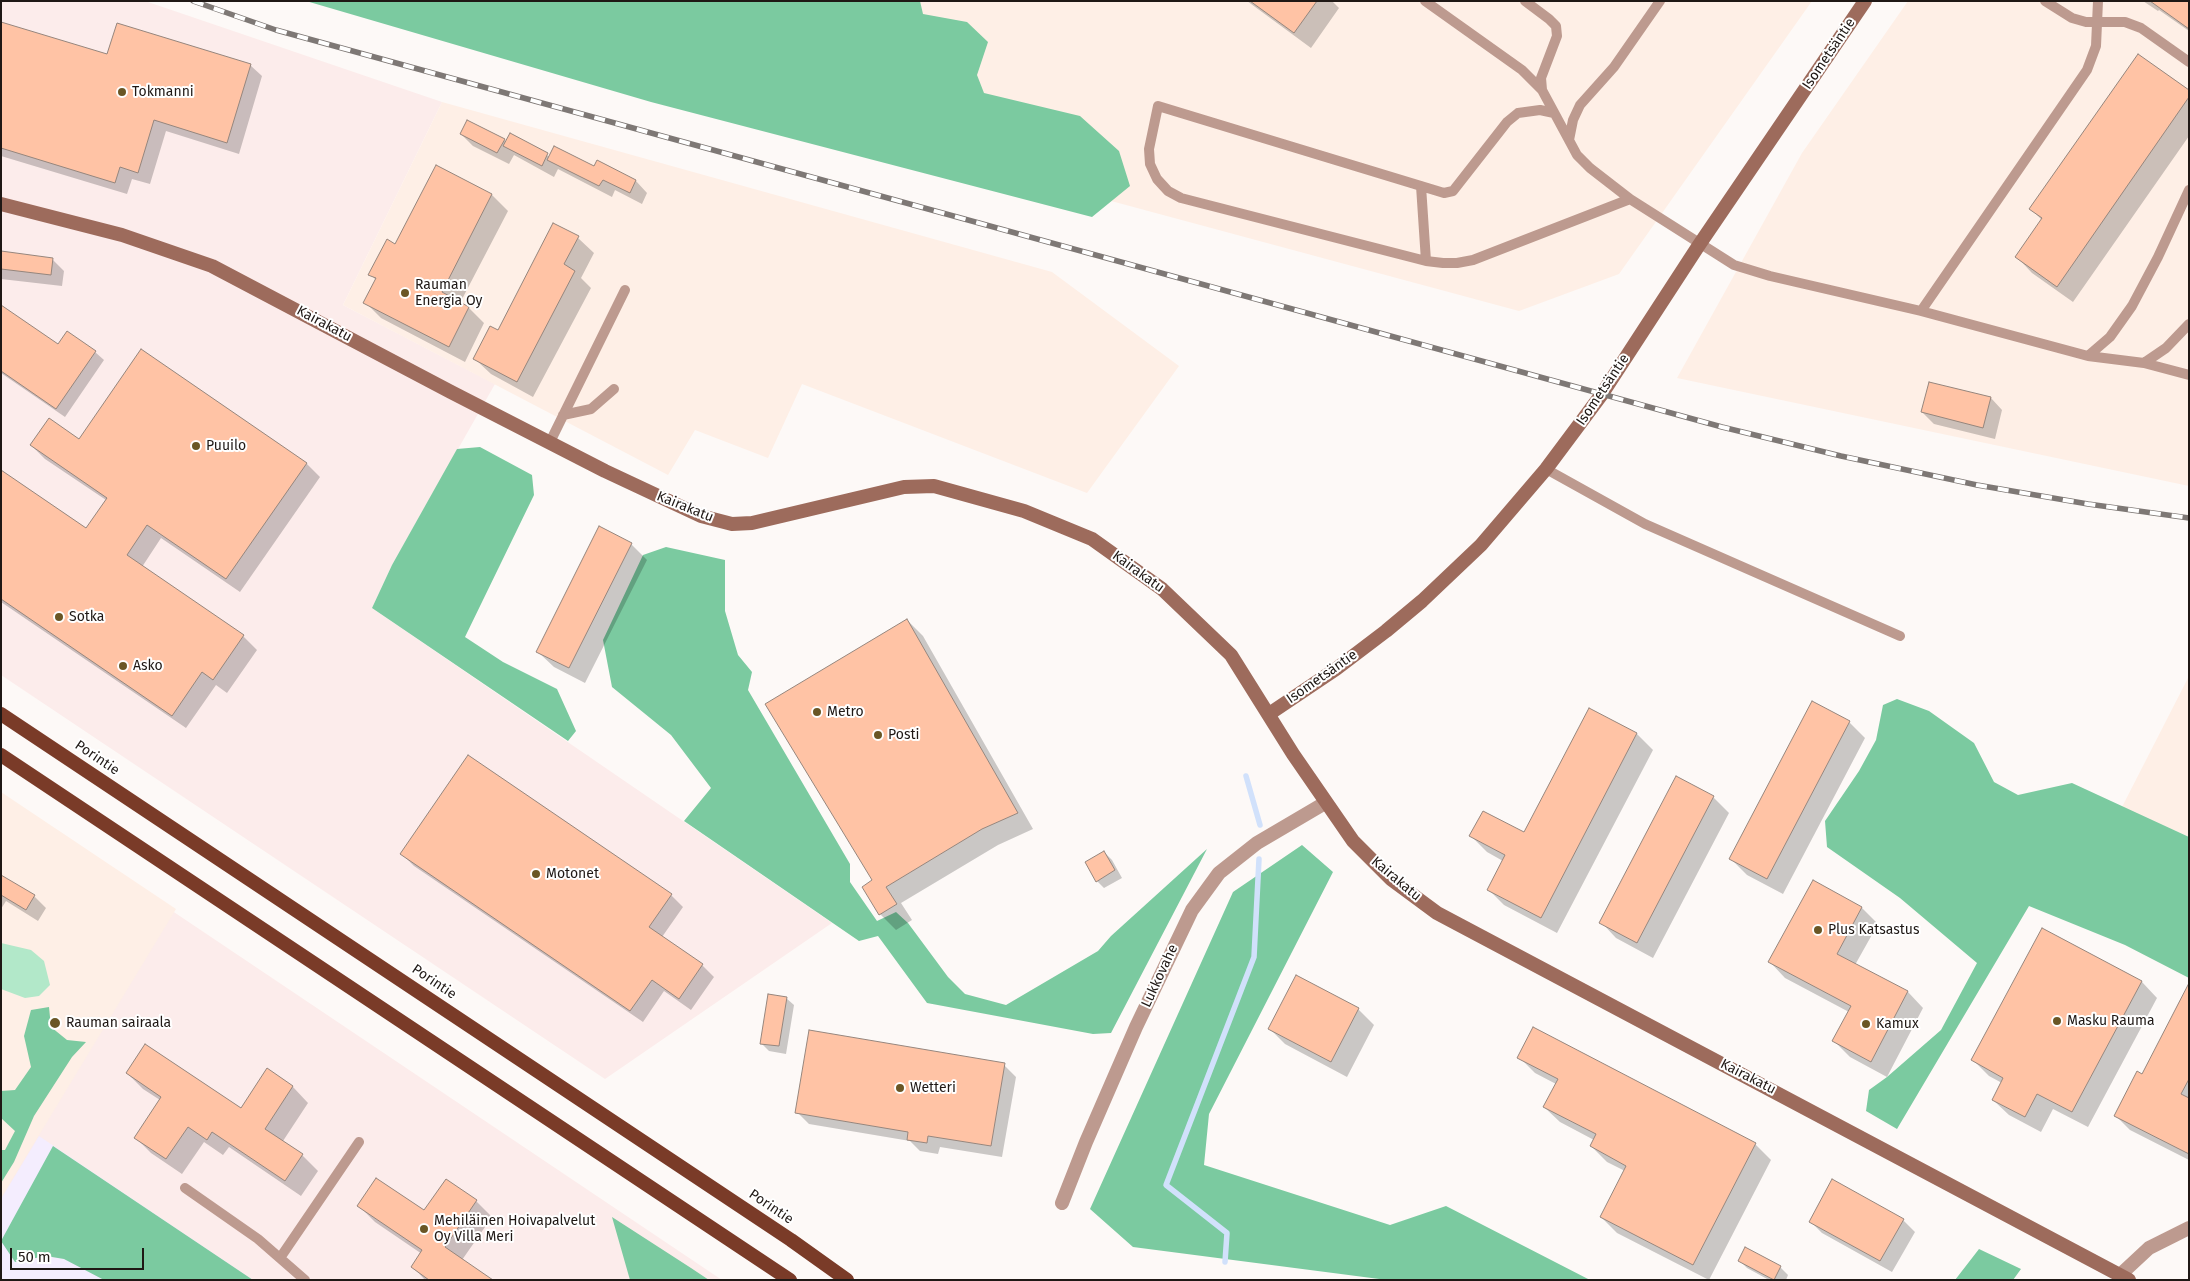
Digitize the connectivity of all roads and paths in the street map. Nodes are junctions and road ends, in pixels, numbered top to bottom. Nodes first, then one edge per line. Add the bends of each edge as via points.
1 (1425, 1) edge
2 (1524, 1) edge
3 (1660, 1) edge
4 (1865, 1) edge
5 (2045, 1) edge
6 (2098, 1) edge
7 (2098, 22) junction
8 (2189, 62) edge
9 (1542, 90) junction
10 (1554, 113) junction
11 (1569, 140) junction
12 (1421, 186) junction
13 (2189, 190) edge
14 (1630, 199) junction
15 (1, 204) edge
16 (1699, 245) junction
17 (1426, 261) junction
18 (625, 290) dead end
19 (1921, 312) junction
20 (2189, 324) edge
21 (2088, 356) junction
22 (2144, 364) junction
23 (2189, 375) edge
24 (614, 389) dead end
25 (563, 414) junction
26 (550, 442) junction
27 (1546, 470) junction
28 (1900, 636) dead end
29 (1, 714) edge
30 (1269, 714) junction
31 (1, 755) edge
32 (1325, 803) junction
33 (359, 1142) dead end
34 (185, 1188) dead end
35 (1062, 1203) dead end
36 (2189, 1228) edge
37 (280, 1258) junction
38 (2125, 1277) edge
39 (305, 1280) edge
40 (790, 1280) edge
41 (847, 1280) edge

1 - 9 lane via 1522,70
2 - 9 lane via 1556,26 1557,36 1541,78
3 - 11 lane via 1614,67 1580,105
4 - 16 main road, Isometsäntie
5 - 7 lane via 2072,18
6 - 7 lane
7 - 8 lane via 2125,22 2141,28
7 - 19 lane via 2096,46 2087,70
9 - 10 lane
10 - 11 lane
10 - 12 lane via 1540,110 1518,113 1453,192 1444,193
11 - 14 lane via 1577,155 1590,168
12 - 17 lane
12 - 17 lane via 1158,106 1149,149 1150,164 1168,191 1181,198
13 - 21 lane via 2132,306 2110,337
14 - 16 lane
14 - 17 lane via 1473,260 1457,263
15 - 26 main road, Kairakatu via 122,235 212,266
16 - 19 lane via 1742,268
16 - 27 main road, Isometsäntie via 1602,394
18 - 25 lane
19 - 21 lane
20 - 22 lane via 2166,348
21 - 22 lane
22 - 23 lane
24 - 25 lane via 591,409
25 - 26 lane
26 - 30 main road, Kairakatu via 701,516 732,524 752,523 904,487 934,486 1024,511 1092,539 1162,589 1231,654
27 - 28 lane via 1645,524
27 - 30 main road, Isometsäntie via 1481,545 1422,601 1336,669
29 - 41 highway, Porintie
30 - 32 main road, Kairakatu
31 - 40 highway
32 - 35 street, Lukkovahe via 1257,844 1219,873 1192,910 1136,1027
32 - 38 main road, Kairakatu via 1353,841 1391,879 1437,913
33 - 37 lane
34 - 37 lane
36 - 38 street, Kairakatu via 2149,1248
37 - 39 lane

